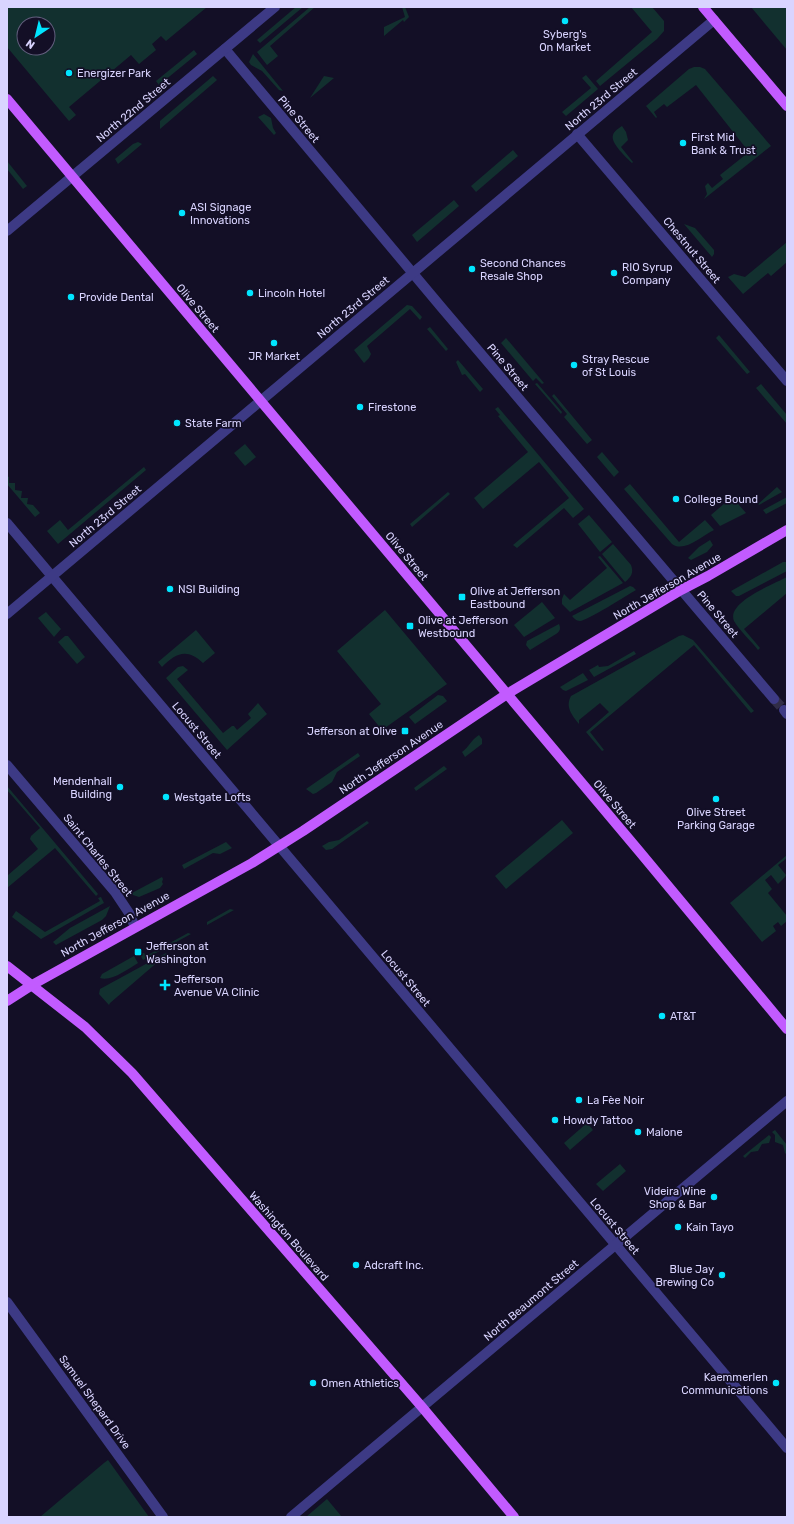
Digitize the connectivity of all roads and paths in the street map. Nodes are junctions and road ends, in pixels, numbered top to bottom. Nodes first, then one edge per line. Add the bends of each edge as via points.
1 (275, 7) edge
2 (703, 7) edge
3 (714, 20) junction
4 (225, 49) junction
5 (7, 99) edge
6 (787, 106) edge
7 (577, 134) junction
8 (72, 176) junction
9 (7, 231) edge
10 (412, 273) junction
11 (787, 382) edge
12 (261, 401) junction
13 (7, 523) edge
14 (787, 530) edge
15 (52, 576) junction
16 (682, 590) junction
17 (7, 614) edge
18 (507, 694) junction
19 (774, 699) tunnel mouth
20 (7, 765) edge
21 (279, 847) junction
22 (135, 927) junction
23 (7, 966) edge
24 (32, 985) junction
25 (7, 1001) edge
26 (787, 1029) edge
27 (787, 1101) edge
28 (615, 1245) junction
29 (7, 1302) edge
30 (422, 1407) junction
31 (787, 1448) edge
32 (164, 1517) edge
33 (291, 1517) edge
34 (514, 1517) edge

1 - 4 street, North 22nd Street
2 - 3 main road
3 - 6 main road
3 - 7 street, North 23rd Street
4 - 8 street, North 22nd Street
4 - 10 street, Pine Street
5 - 8 main road, Olive Street
7 - 10 street, North 23rd Street
7 - 11 street, Chestnut Street
8 - 9 street, North 22nd Street
8 - 12 main road, Olive Street
10 - 12 street, North 23rd Street
10 - 16 street, Pine Street
12 - 15 street, North 23rd Street
12 - 18 main road, Olive Street
13 - 15 street, Locust Street
14 - 16 main road, North Jefferson Avenue
15 - 17 street, North 23rd Street
15 - 21 street, Locust Street
16 - 18 main road, North Jefferson Avenue
16 - 19 street, Pine Street
18 - 21 main road, North Jefferson Avenue
18 - 26 main road, Olive Street
20 - 22 street, Saint Charles Street via 115,892
21 - 22 main road, North Jefferson Avenue
21 - 28 street, Locust Street
22 - 24 main road, North Jefferson Avenue
23 - 24 main road, Washington Boulevard
24 - 25 main road, North Jefferson Avenue
24 - 30 main road, Washington Boulevard via 85,1027 132,1072
27 - 28 street, North Beaumont Street
28 - 30 street, North Beaumont Street
28 - 31 street, Locust Street
29 - 32 street, Samuel Shepard Drive
30 - 33 street, North Beaumont Street
30 - 34 main road, Washington Boulevard

